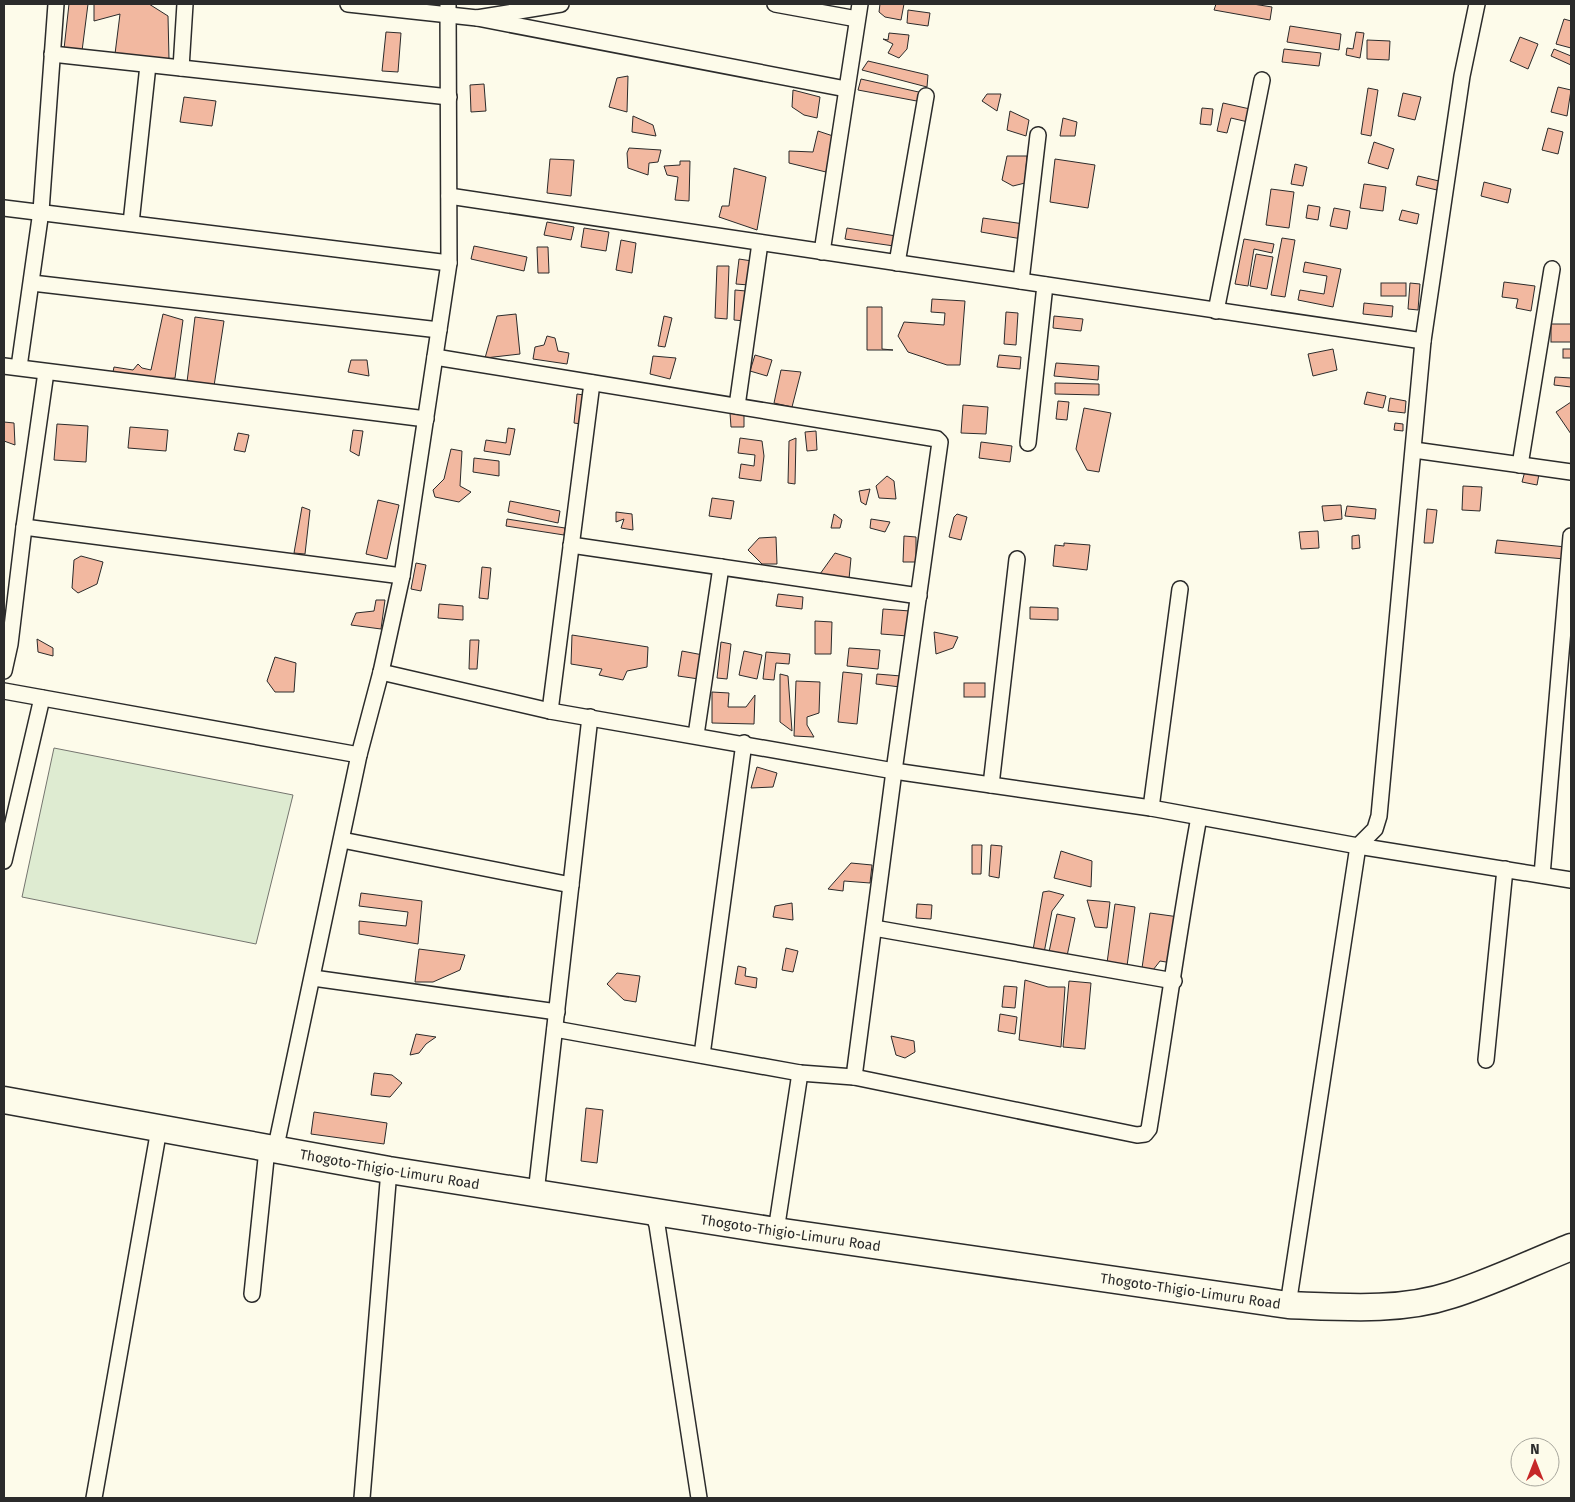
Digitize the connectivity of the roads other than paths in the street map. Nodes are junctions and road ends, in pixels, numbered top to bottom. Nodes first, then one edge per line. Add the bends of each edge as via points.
1 (56, 4) edge
2 (185, 4) edge
3 (348, 4) edge
4 (561, 4) edge
5 (776, 4) edge
6 (1477, 4) edge
7 (449, 9) edge
8 (859, 11) edge
9 (477, 18) junction
10 (52, 54) junction
11 (148, 65) junction
12 (181, 68) junction
13 (1262, 80) dead end
14 (846, 89) junction
15 (926, 96) dead end
16 (449, 97) junction
17 (1038, 135) dead end
18 (449, 196) junction
19 (4, 208) edge
20 (41, 212) junction
21 (131, 223) junction
22 (760, 242) junction
23 (822, 252) junction
24 (449, 263) junction
25 (897, 263) junction
26 (1552, 269) dead end
27 (1021, 281) junction
28 (32, 284) junction
29 (1045, 285) junction
30 (1216, 311) junction
31 (439, 330) junction
32 (1423, 341) junction
33 (435, 357) junction
34 (4, 366) edge
35 (20, 367) junction
36 (46, 372) junction
37 (592, 383) junction
38 (737, 406) junction
39 (426, 419) junction
40 (1028, 444) dead end
41 (1414, 450) junction
42 (1520, 465) junction
43 (1571, 472) edge
44 (24, 527) junction
45 (1571, 536) edge
46 (571, 545) junction
47 (1017, 559) dead end
48 (721, 567) junction
49 (402, 576) junction
50 (1180, 589) dead end
51 (919, 596) junction
52 (4, 671) edge
53 (381, 672) junction
54 (4, 691) edge
55 (42, 698) junction
56 (550, 711) junction
57 (1564, 713) edge
58 (590, 717) junction
59 (696, 735) junction
60 (744, 743) junction
61 (359, 755) junction
62 (894, 770) junction
63 (991, 785) junction
64 (1151, 808) junction
65 (1199, 817) junction
66 (342, 840) junction
67 (1358, 846) junction
68 (4, 861) edge
69 (1505, 869) junction
70 (1542, 875) junction
71 (1571, 880) edge
72 (571, 885) junction
73 (874, 928) junction
74 (313, 978) junction
75 (1174, 981) junction
76 (557, 1012) junction
77 (555, 1029) junction
78 (702, 1055) junction
79 (1486, 1060) dead end
80 (800, 1073) junction
81 (854, 1077) junction
82 (4, 1100) edge
83 (159, 1129) junction
84 (271, 1150) junction
85 (389, 1170) junction
86 (536, 1192) junction
87 (652, 1211) junction
88 (776, 1231) junction
89 (1571, 1247) edge
90 (252, 1294) dead end
91 (1288, 1305) junction
92 (94, 1498) edge
93 (362, 1498) edge
94 (699, 1498) edge

1 - 10 street
2 - 12 street
3 - 7 street
4 - 9 street
5 - 8 street
6 - 32 street via 1462,76
7 - 9 street
7 - 16 street
8 - 14 street
9 - 14 street
10 - 11 street
10 - 20 street
11 - 12 street
11 - 21 street
12 - 16 street
13 - 30 street
14 - 23 street
15 - 25 street
16 - 18 street
17 - 27 street
18 - 22 street
18 - 24 street
19 - 20 street
20 - 21 street
20 - 28 street
21 - 24 street
22 - 23 street
22 - 38 street
23 - 25 street
24 - 31 street
25 - 27 street
26 - 42 street
27 - 29 street
28 - 31 street
28 - 35 street
29 - 30 street
29 - 40 street
30 - 32 street
31 - 33 street
32 - 41 street
33 - 37 street
33 - 39 street
34 - 35 street
35 - 36 street
36 - 39 street
36 - 44 street
37 - 38 street
37 - 46 street
38 - 51 street via 940,442
39 - 49 street
41 - 42 street
41 - 67 street via 1379,816 1375,829
42 - 43 street
44 - 49 street
44 - 52 street
45 - 57 street
46 - 48 street
46 - 56 street
47 - 63 street
48 - 51 street
48 - 59 street
49 - 53 street
50 - 64 street
51 - 62 street
53 - 56 street
53 - 61 street
54 - 55 street
55 - 61 street
55 - 68 street
56 - 58 street
57 - 70 street
58 - 59 street
58 - 72 street
59 - 60 street
60 - 62 street
60 - 78 street
61 - 66 street
62 - 63 street
62 - 73 street
63 - 64 street
64 - 65 street
65 - 67 street
65 - 75 street
66 - 72 street
66 - 74 street
67 - 69 street
67 - 91 street
69 - 70 street
69 - 79 street
70 - 71 street
72 - 76 street
73 - 75 street
73 - 81 street
74 - 76 street
74 - 84 street
75 - 81 street via 1149,1129 1145,1134 1137,1135
76 - 77 street
77 - 78 street
77 - 86 street
78 - 80 street
80 - 81 street
80 - 88 street
82 - 83 highway, Thogoto-Thigio-Limuru Road
83 - 84 highway, Thogoto-Thigio-Limuru Road
83 - 92 street
84 - 85 highway, Thogoto-Thigio-Limuru Road
84 - 90 street
85 - 86 highway, Thogoto-Thigio-Limuru Road
85 - 93 street
86 - 87 highway, Thogoto-Thigio-Limuru Road
87 - 88 highway, Thogoto-Thigio-Limuru Road
87 - 94 street
88 - 91 highway, Thogoto-Thigio-Limuru Road
89 - 91 highway, Thogoto-Thigio-Limuru Road via 1450,1296 1400,1305

